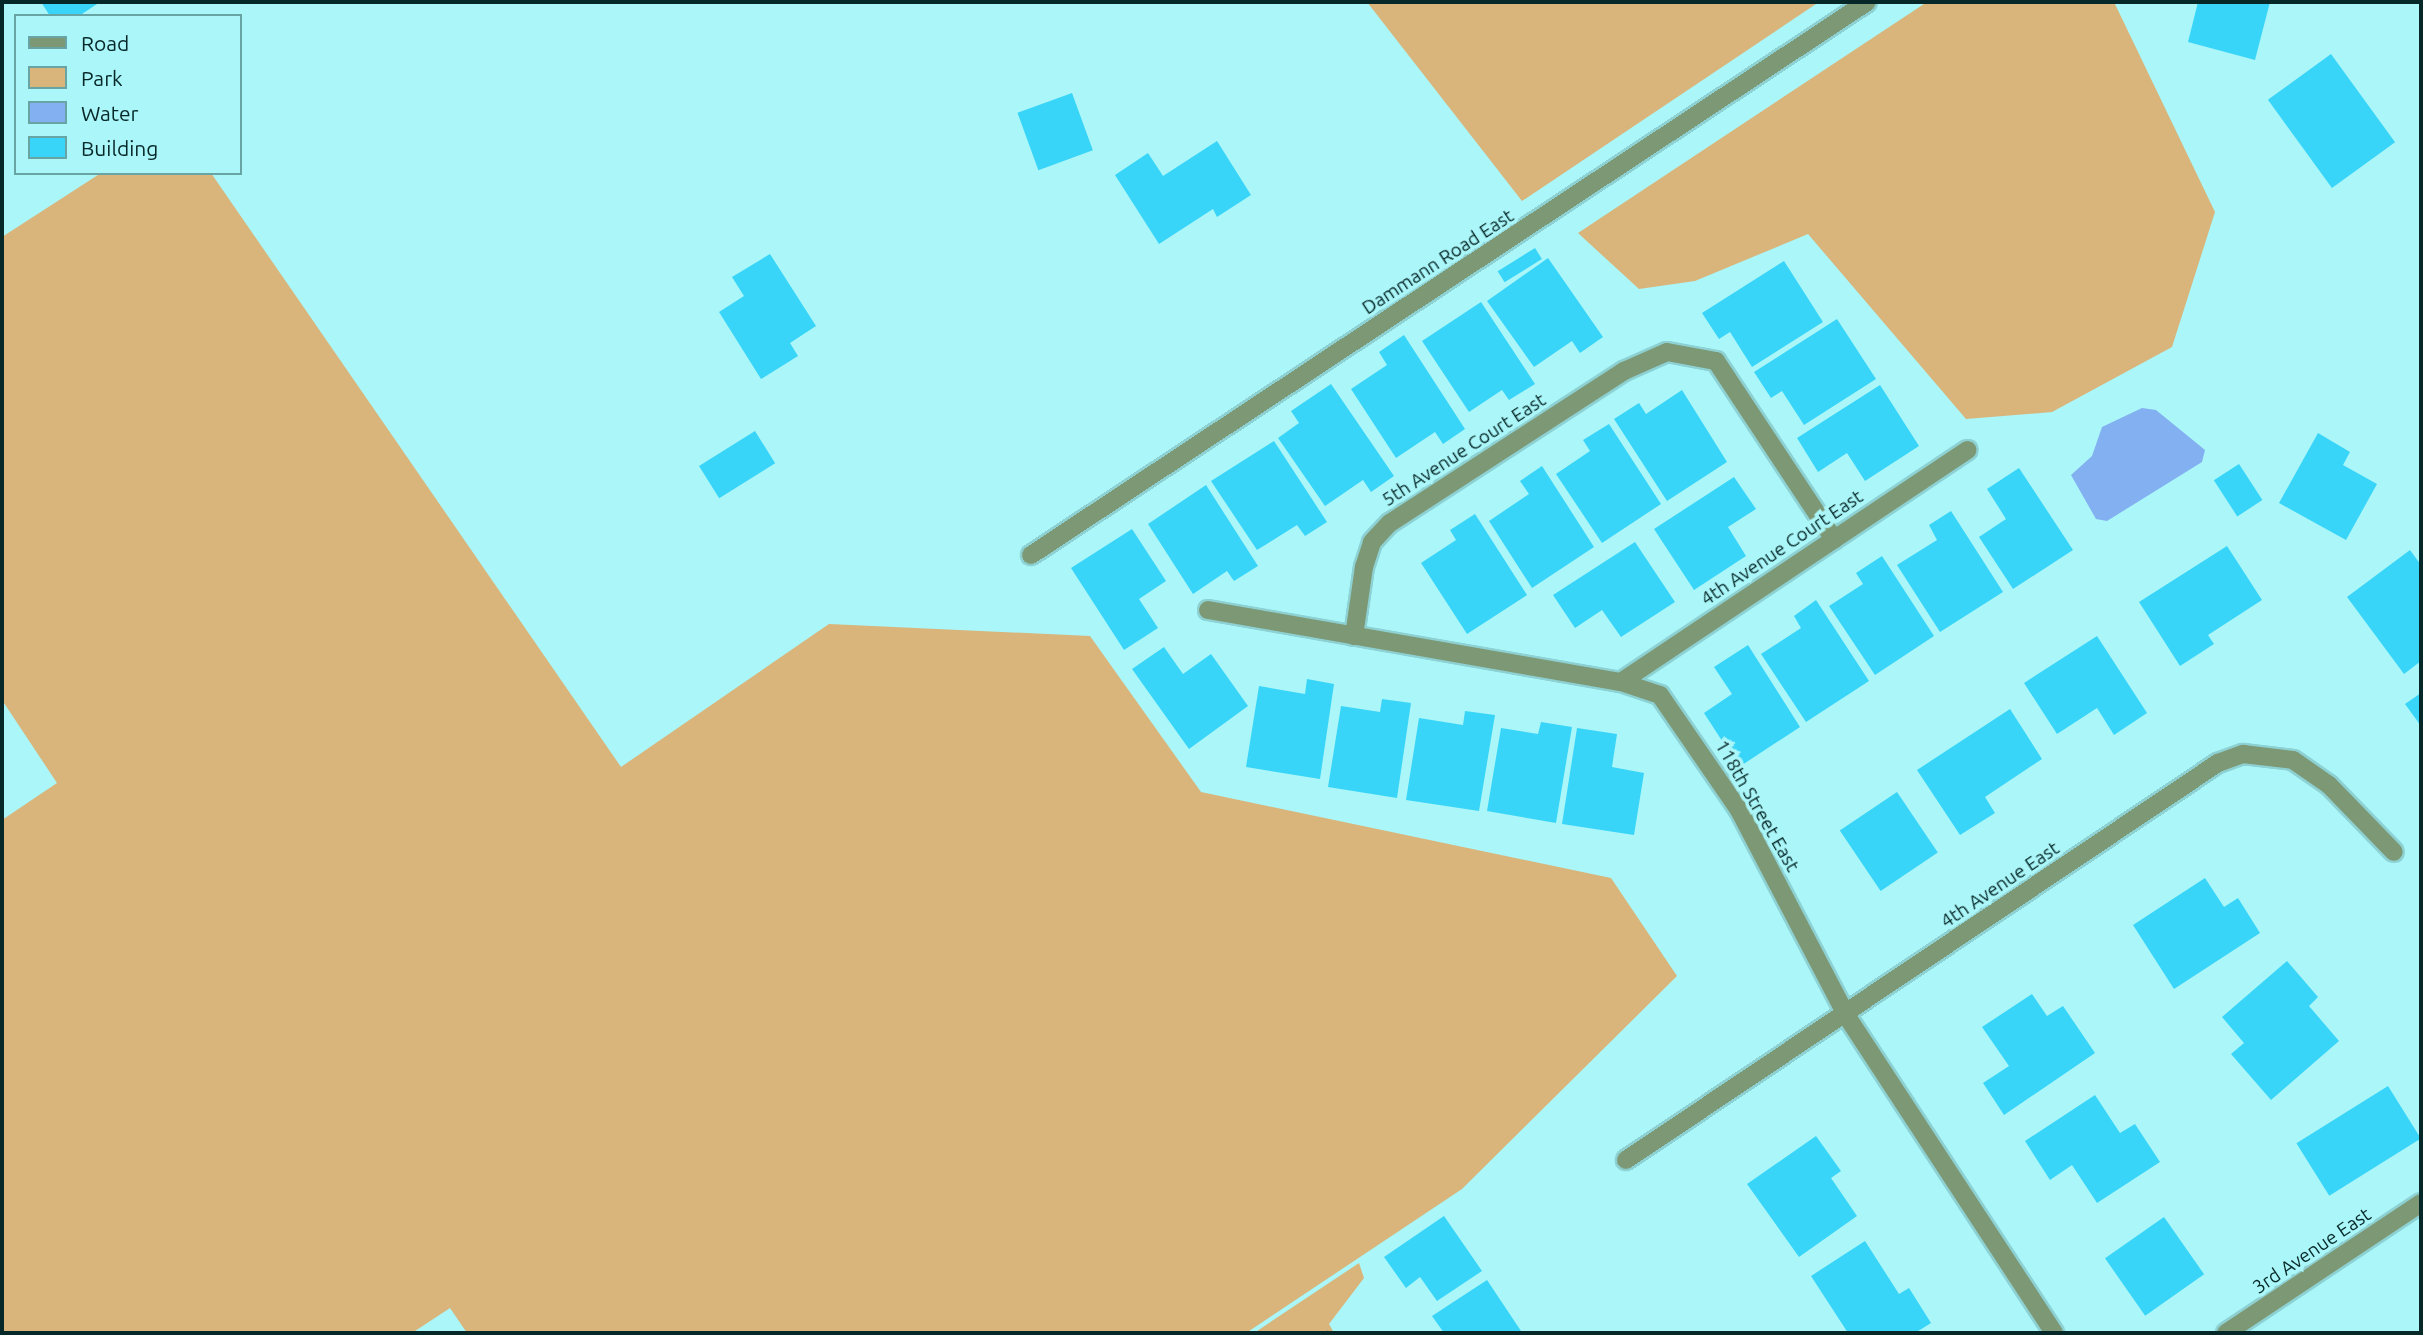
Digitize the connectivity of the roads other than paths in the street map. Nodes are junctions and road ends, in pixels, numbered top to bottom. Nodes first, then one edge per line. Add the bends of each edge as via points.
1 (1867, 2) edge
2 (1967, 450) dead end
3 (1834, 539) junction
4 (1031, 555) dead end
5 (1208, 610) dead end
6 (1354, 636) junction
7 (1620, 681) junction
8 (2394, 852) dead end
9 (1846, 1015) junction
10 (1626, 1160) dead end
11 (2421, 1203) edge
12 (2054, 1333) edge
13 (2226, 1333) edge

1 - 4 street, Dammann Road East
2 - 3 street, 4th Avenue Court East
3 - 6 street, 5th Avenue Court East via 1716,361 1667,352 1624,371 1390,523 1373,542 1364,567
3 - 7 street, 4th Avenue Court East
5 - 6 street, 118th Street East
6 - 7 street, 118th Street East
7 - 9 street, 118th Street East via 1660,695 1674,708 1751,831
8 - 9 street, 4th Avenue East via 2329,785 2293,760 2243,754 2218,763
9 - 10 street, 4th Avenue East
9 - 12 street, 118th Street East
11 - 13 street, 3rd Avenue East

